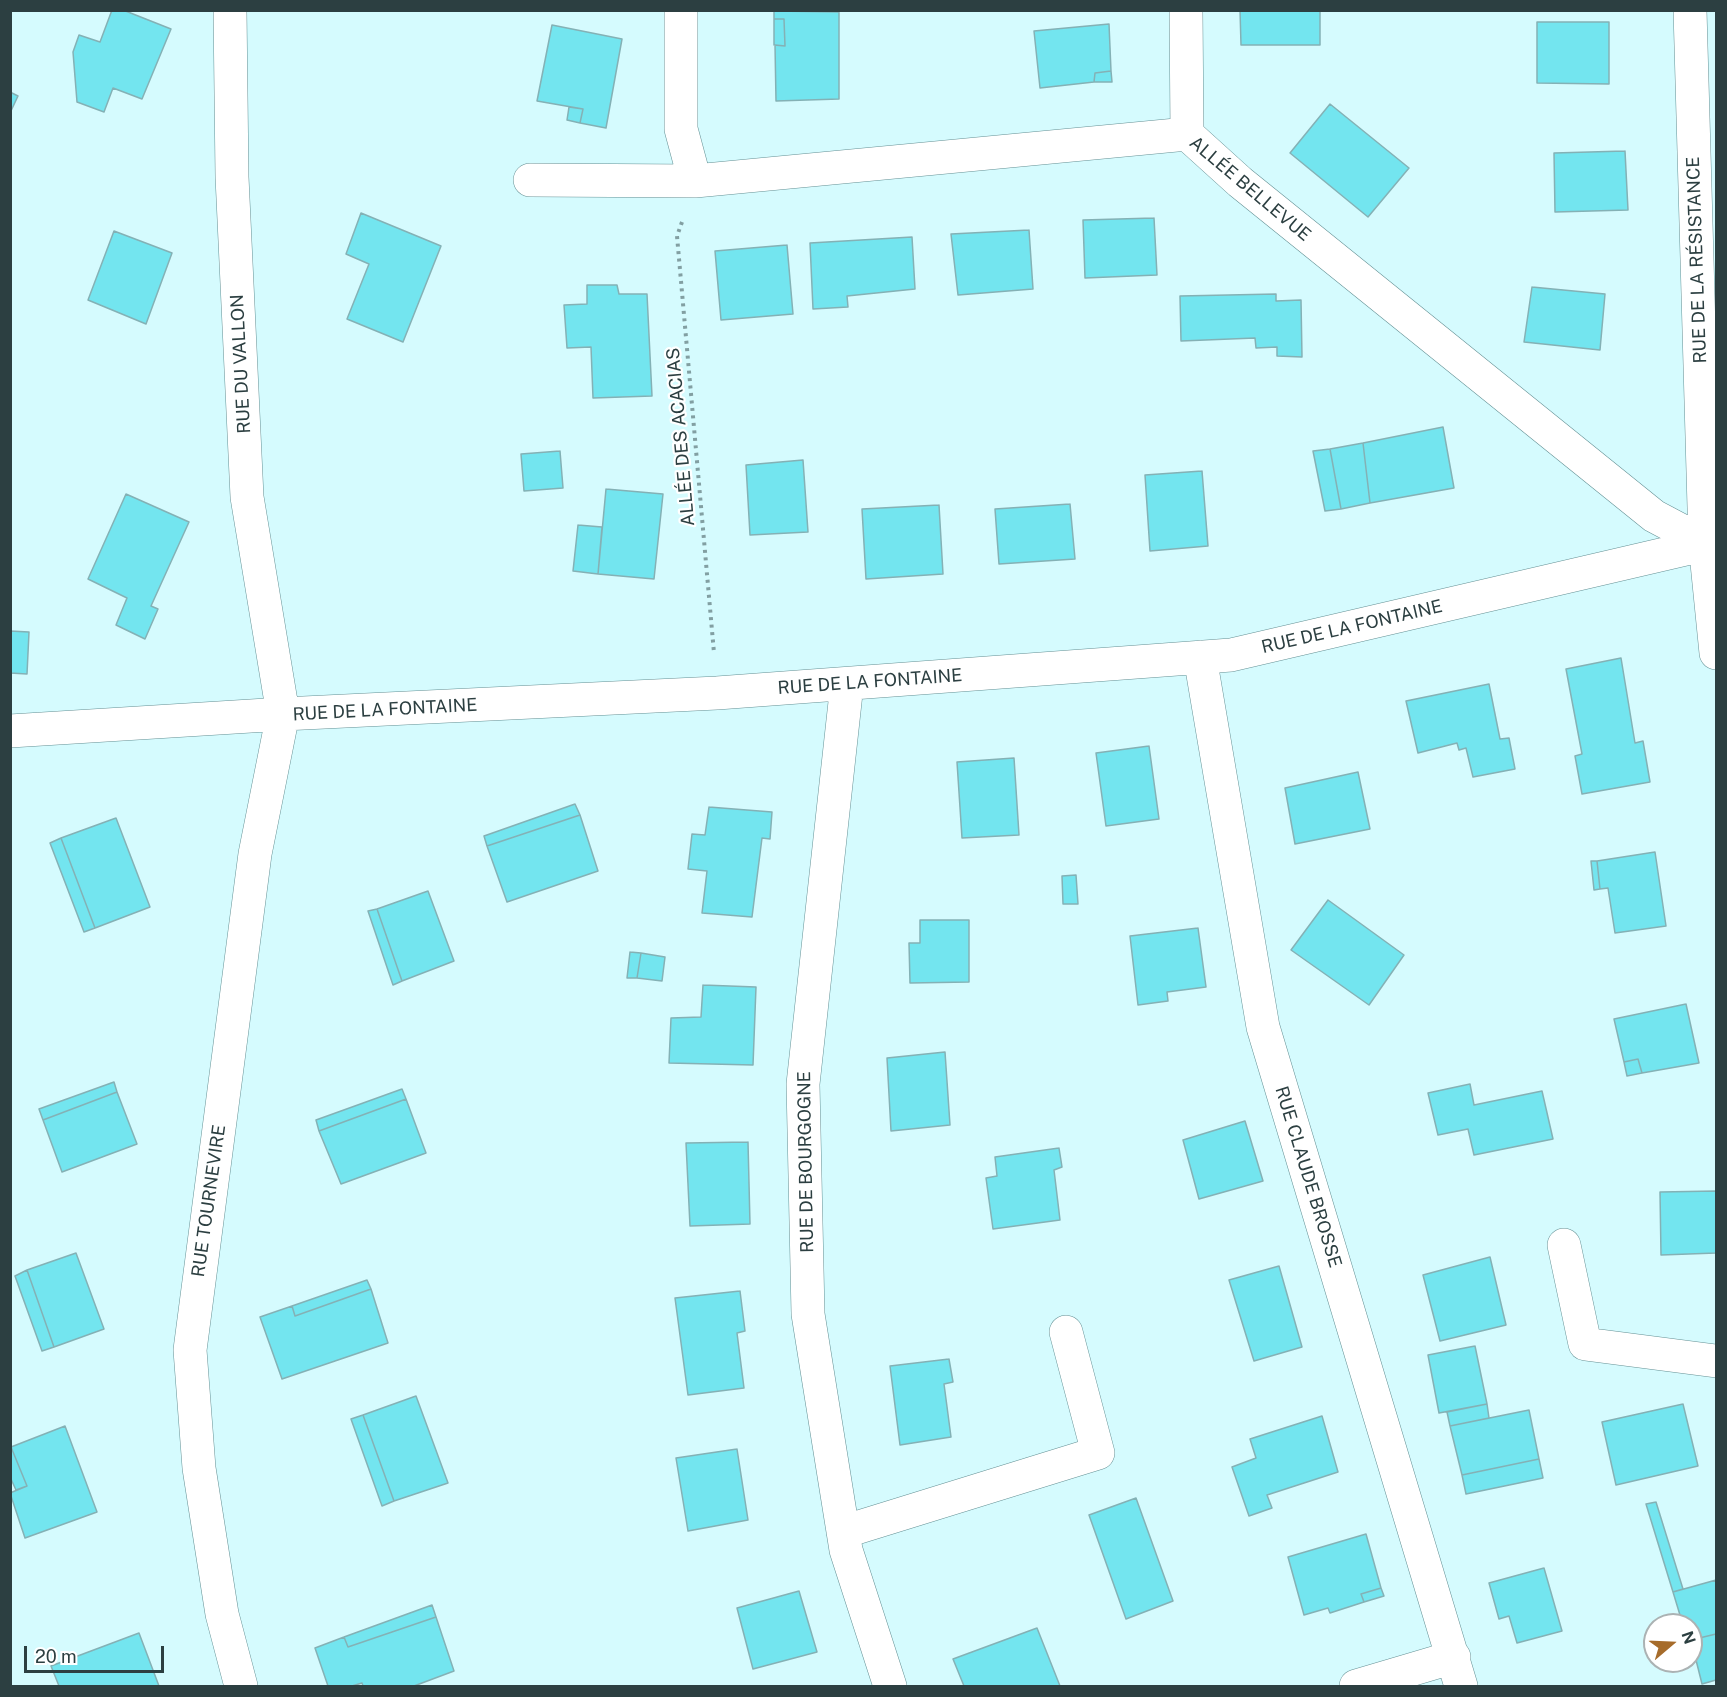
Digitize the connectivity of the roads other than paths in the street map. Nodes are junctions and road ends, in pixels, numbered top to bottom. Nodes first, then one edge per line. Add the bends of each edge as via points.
1 (230, 10) edge
2 (681, 10) edge
3 (1186, 10) edge
4 (1690, 10) edge
5 (1187, 134) junction
6 (530, 180) dead end
7 (695, 181) junction
8 (1711, 543) edge
9 (1716, 653) edge
10 (1200, 657) junction
11 (847, 684) junction
12 (283, 714) junction
13 (10, 731) edge
14 (1564, 1245) dead end
15 (1066, 1332) dead end
16 (1716, 1361) edge
17 (843, 1532) junction
18 (1457, 1672) edge
19 (241, 1686) edge
20 (890, 1686) edge
21 (1356, 1686) edge

1 - 12 street, RUE DU VALLON via 232,177 247,497
2 - 7 street via 681,129
3 - 5 street
4 - 8 street, RUE DE LA RÉSISTANCE
5 - 7 street, ALLÉE BELLEVUE
5 - 8 street, ALLÉE BELLEVUE via 1240,182 1654,516
6 - 7 street, ALLÉE BELLEVUE
8 - 9 street, RUE DE LA RÉSISTANCE
8 - 10 street, RUE DE LA FONTAINE via 1242,652
10 - 11 street, RUE DE LA FONTAINE
10 - 18 street, RUE CLAUDE BROSSE via 1263,1027
11 - 12 street, RUE DE LA FONTAINE
11 - 17 street, RUE DE BOURGOGNE via 803,1084 808,1314
12 - 13 street, RUE DE LA FONTAINE
12 - 19 street, RUE TOURNEVIRE via 255,854 190,1350 199,1468 222,1614
14 - 16 street via 1585,1344
15 - 17 street via 1098,1453
17 - 20 street, RUE DE BOURGOGNE
18 - 21 street

